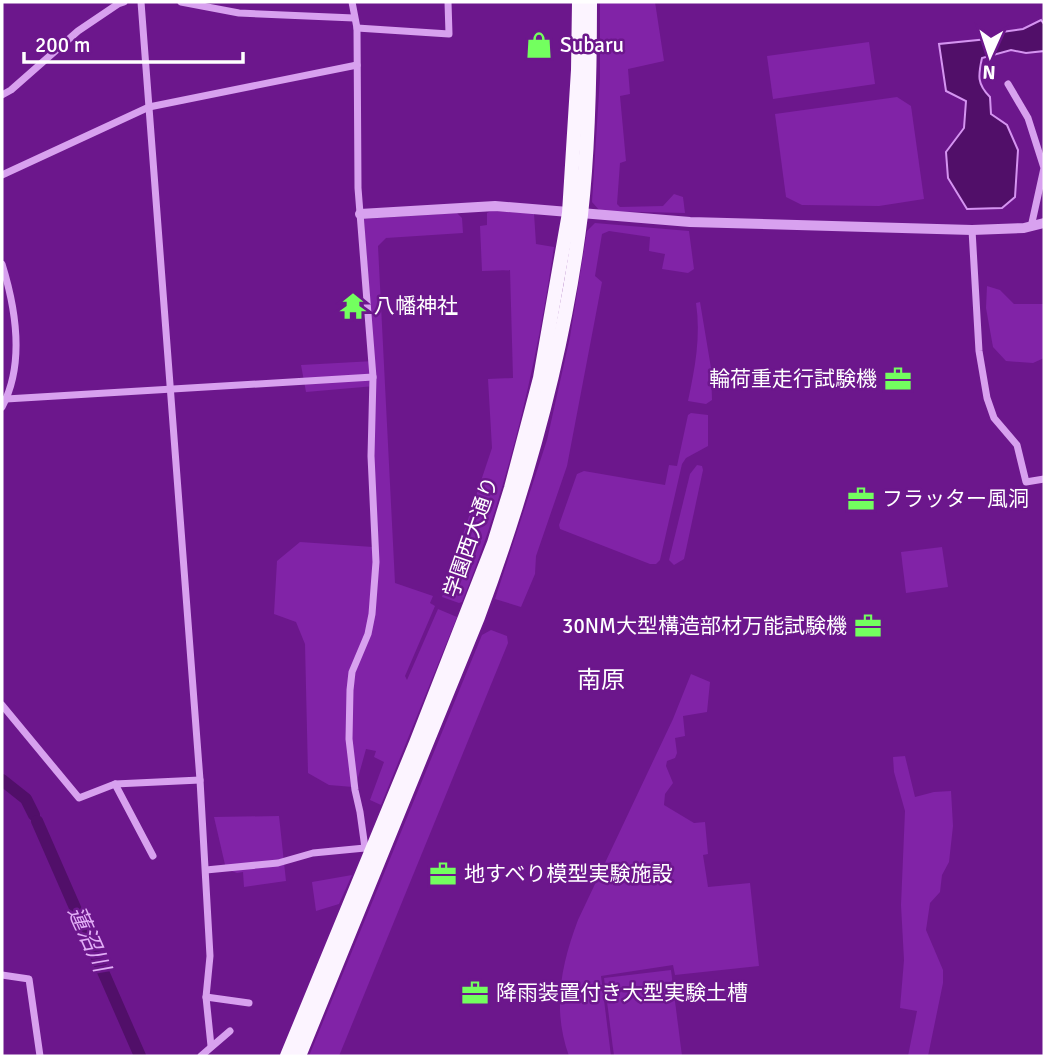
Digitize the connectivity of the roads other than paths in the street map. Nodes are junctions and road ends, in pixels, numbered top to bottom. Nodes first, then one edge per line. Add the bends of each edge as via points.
1 (124, 2) edge
2 (141, 2) edge
3 (181, 2) edge
4 (352, 2) edge
5 (448, 2) edge
6 (579, 2) edge
7 (590, 2) edge
8 (354, 18) junction
9 (357, 28) junction
10 (356, 65) junction
11 (1009, 84) dead end
12 (2, 95) edge
13 (149, 107) junction
14 (2, 175) edge
15 (575, 213) junction
16 (360, 214) junction
17 (1044, 223) edge
18 (1031, 227) junction
19 (972, 230) junction
20 (2, 264) edge
21 (373, 377) junction
22 (169, 388) junction
23 (6, 399) junction
24 (2, 407) edge
25 (1044, 479) edge
26 (2, 705) edge
27 (200, 780) junction
28 (116, 784) junction
29 (368, 849) junction
30 (153, 856) dead end
31 (206, 870) junction
32 (2, 975) edge
33 (206, 997) junction
34 (249, 1003) dead end
35 (230, 1031) dead end
36 (211, 1046) junction
37 (40, 1056) edge
38 (201, 1056) edge
39 (287, 1056) edge
40 (299, 1056) edge

1 - 12 street via 78,31
2 - 13 street
3 - 8 street via 239,13
4 - 8 street
5 - 9 street via 449,34
6 - 15 highway, 学園西大通り
7 - 15 highway, 学園西大通り via 590,71
8 - 9 street
9 - 10 street
10 - 13 street
10 - 16 street
11 - 18 street via 1028,118 1044,168
13 - 14 street
13 - 22 street
15 - 16 street via 495,206
15 - 19 street via 690,222
15 - 29 highway, 学園西大通り via 540,378 505,510 441,679
15 - 40 highway, 学園西大通り via 563,324 505,544
16 - 21 street
17 - 18 street
18 - 19 street
19 - 25 street via 979,351 990,410 1017,445 1027,482
20 - 23 street via 15,329 15,362
21 - 22 street
21 - 29 street via 376,562 371,625 355,661 349,690 349,739
22 - 23 street
22 - 27 street
23 - 24 street
26 - 28 street via 79,798
27 - 28 street
27 - 31 street
28 - 30 street
29 - 31 street
29 - 39 highway, 学園西大通り
31 - 33 street
32 - 37 street via 29,979
33 - 34 street
33 - 36 street
35 - 36 street
36 - 38 street

